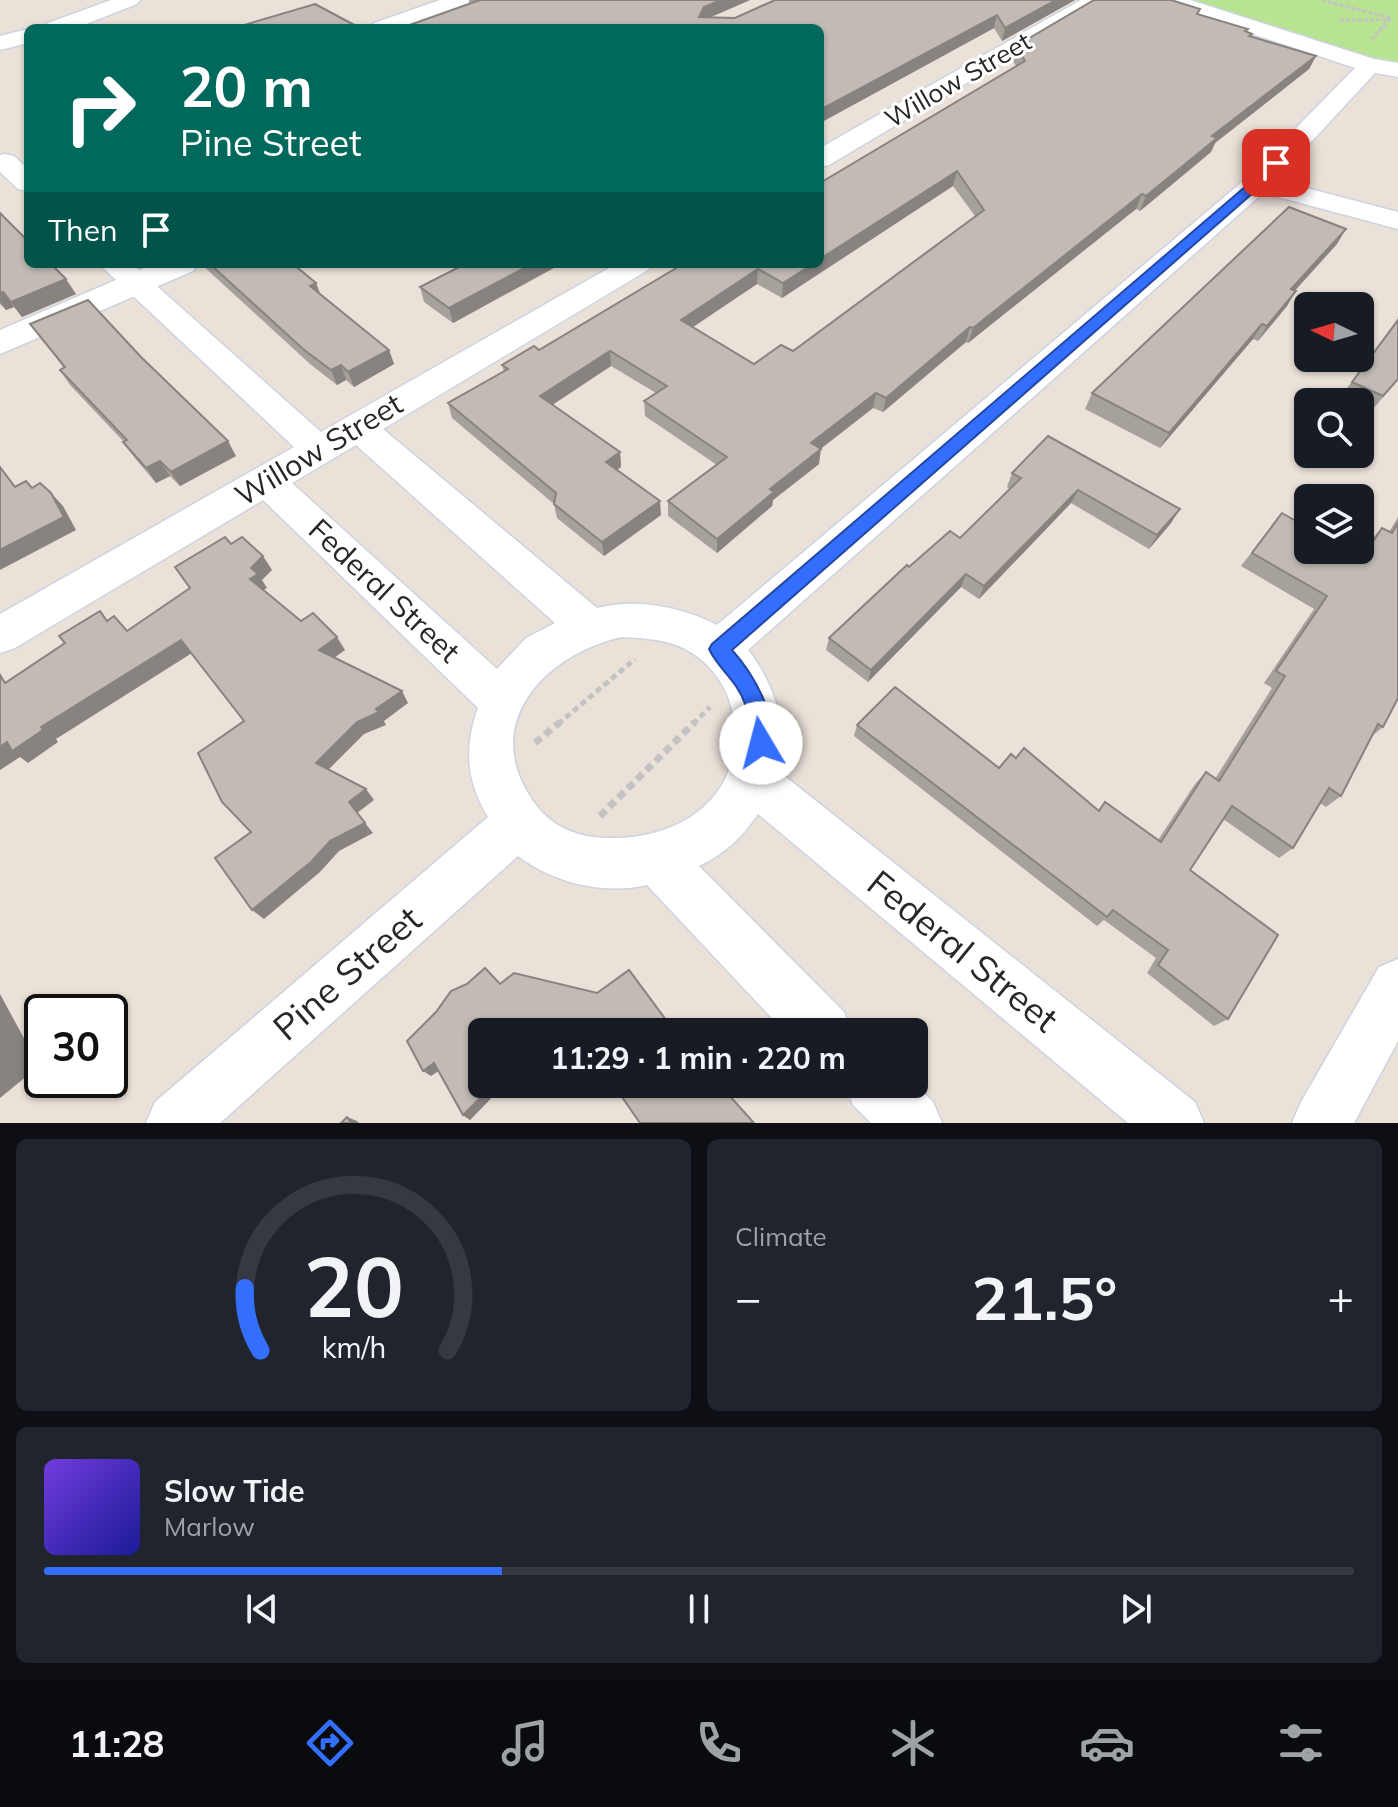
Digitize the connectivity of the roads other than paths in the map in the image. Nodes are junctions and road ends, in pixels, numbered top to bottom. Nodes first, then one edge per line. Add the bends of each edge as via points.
1 (130, 0) edge
2 (460, 0) edge
3 (1096, 0) edge
4 (1169, 0) edge
5 (67, 24) edge
6 (393, 24) edge
7 (24, 37) edge
8 (0, 43) edge
9 (1384, 67) edge
10 (824, 157) edge
11 (11, 160) edge
12 (24, 178) edge
13 (1258, 183) junction
14 (1398, 221) edge
15 (158, 268) edge
16 (631, 268) edge
17 (124, 274) edge
18 (0, 343) edge
19 (357, 426) junction
20 (318, 450) junction
21 (267, 482) junction
22 (588, 626) junction
23 (0, 635) edge
24 (731, 662) junction
25 (501, 701) junction
26 (752, 779) junction
27 (506, 800) junction
28 (659, 861) junction
29 (1398, 986) edge
30 (810, 1018) edge
31 (888, 1098) edge
32 (176, 1123) edge
33 (912, 1123) edge
34 (1174, 1123) edge
35 (1322, 1123) edge

1 - 5 street
2 - 6 street
3 - 10 street, Willow Street
4 - 9 street
7 - 8 street
9 - 13 street
11 - 12 street
13 - 14 street
13 - 24 street
15 - 17 street
16 - 19 street, Willow Street
17 - 18 street
17 - 20 street
19 - 20 street, Willow Street
19 - 22 street
20 - 21 street, Willow Street
21 - 23 street, Willow Street
21 - 25 street, Federal Street
22 - 24 street via 622,620 657,622 690,632
22 - 25 street via 552,643 521,668
24 - 26 street via 756,707 761,743
25 - 27 street via 490,742
26 - 28 street via 732,814 699,842
26 - 34 street, Federal Street
27 - 28 street via 546,846 580,861 619,866
27 - 32 street, Pine Street
28 - 30 street
29 - 35 street
31 - 33 street

